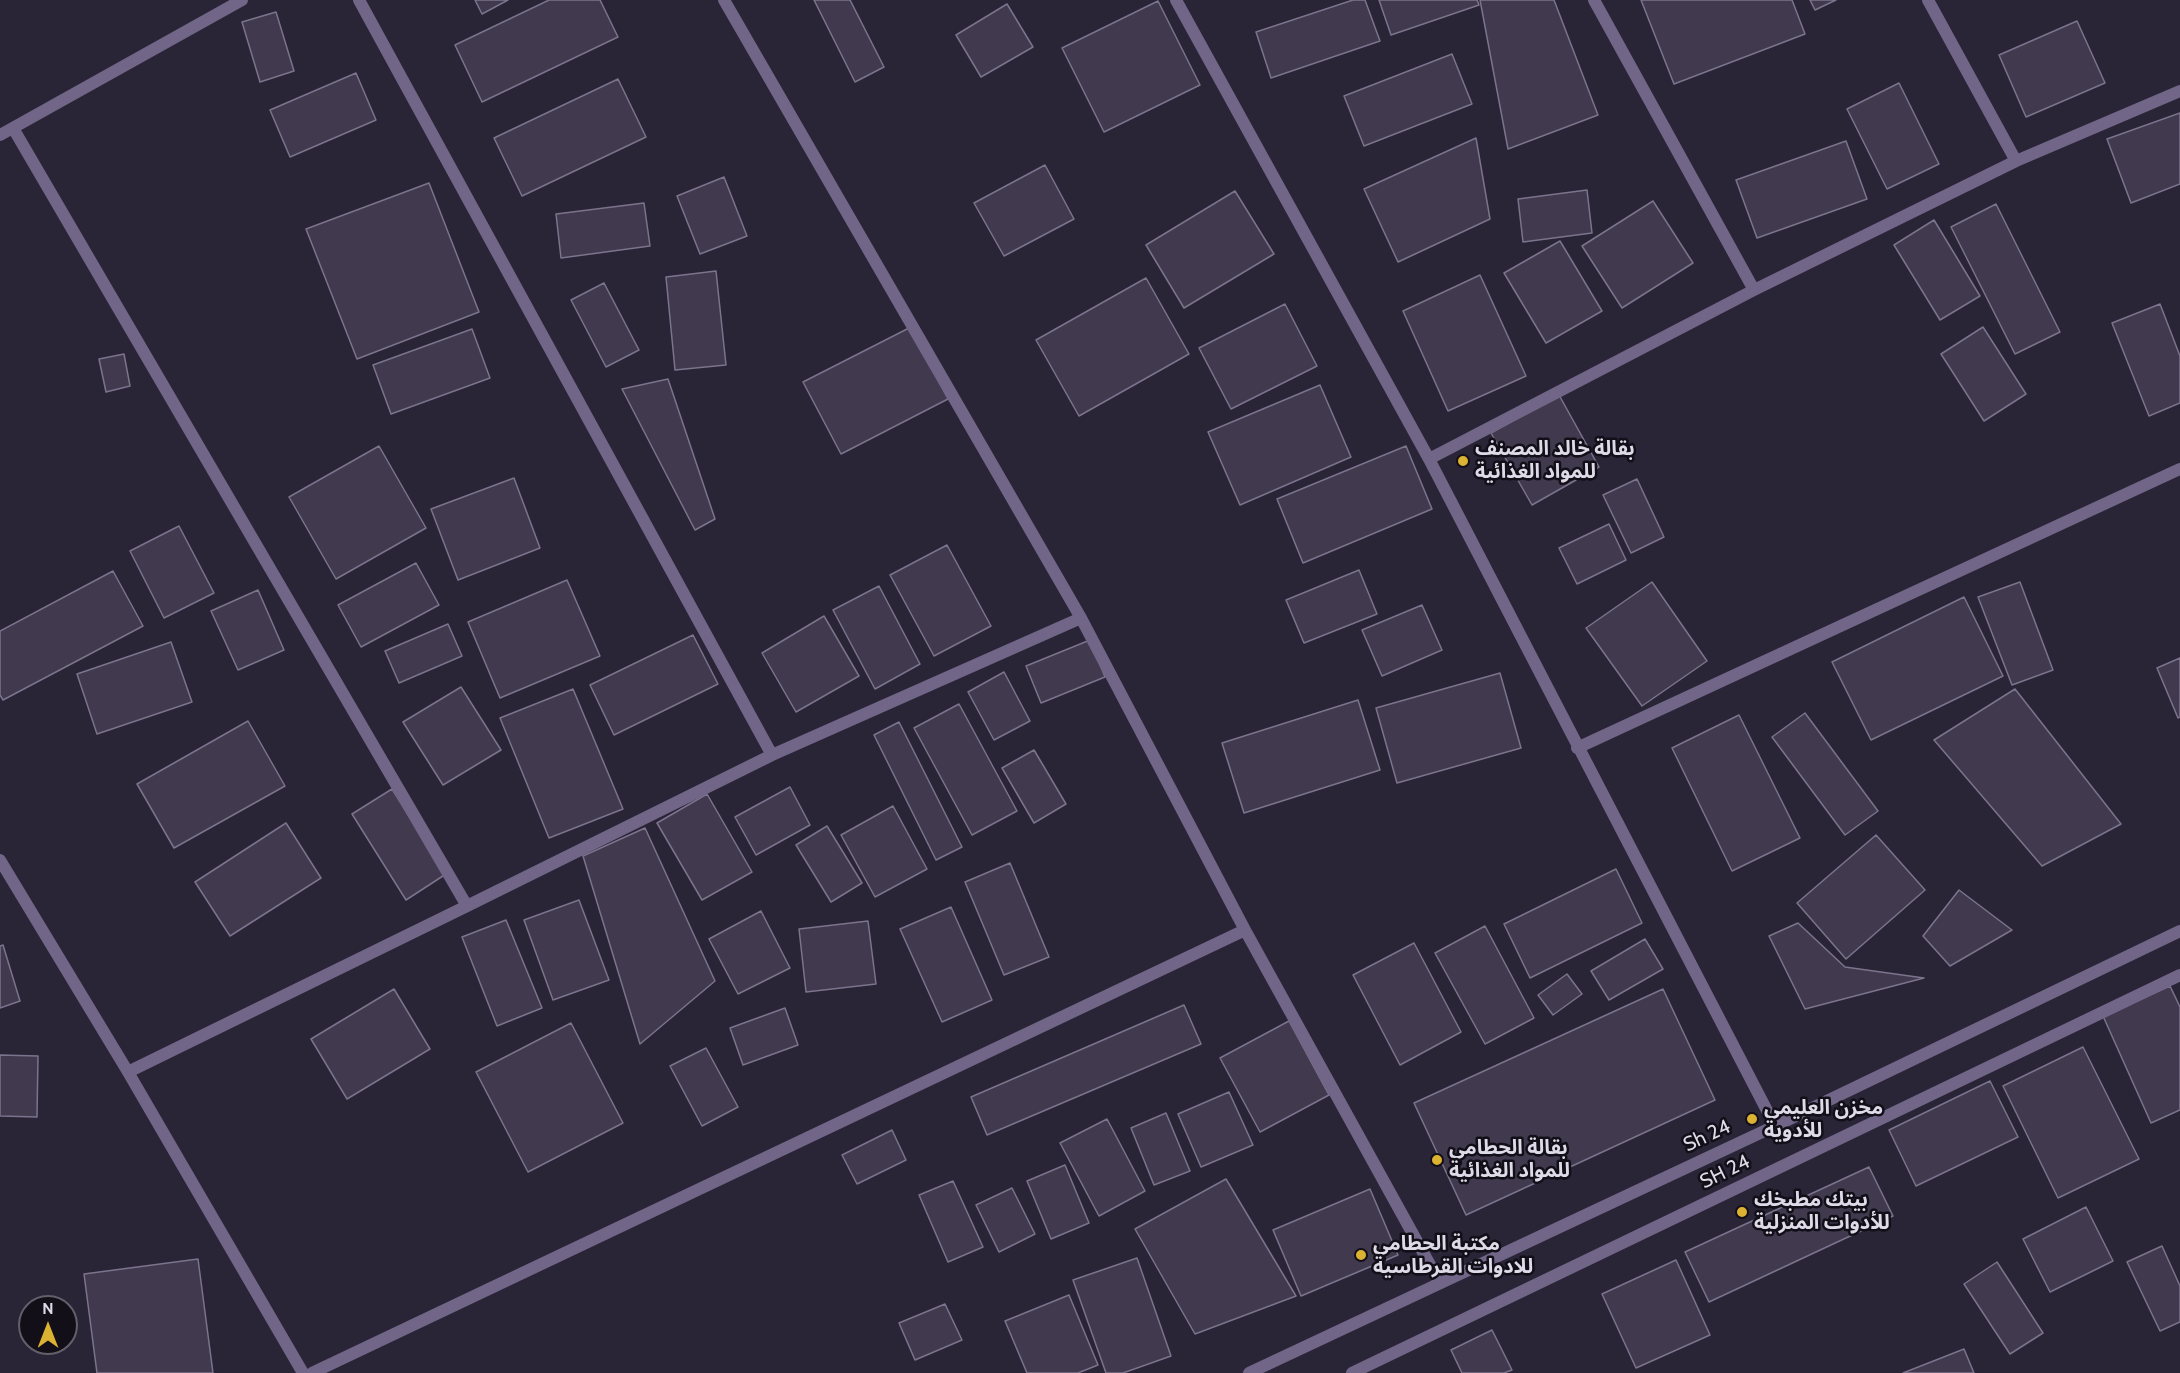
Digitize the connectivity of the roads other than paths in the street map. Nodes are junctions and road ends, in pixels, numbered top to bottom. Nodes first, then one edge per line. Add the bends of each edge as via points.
1 (242, 0) edge
2 (359, 0) edge
3 (724, 0) edge
4 (1176, 0) edge
5 (1594, 0) edge
6 (1928, 0) edge
7 (2180, 91) edge
8 (13, 128) junction
9 (0, 135) edge
10 (2016, 160) junction
11 (1754, 290) junction
12 (1430, 459) junction
13 (2180, 469) edge
14 (1081, 618) junction
15 (1577, 748) junction
16 (772, 755) junction
17 (0, 860) edge
18 (467, 906) junction
19 (1245, 930) junction
20 (2180, 932) edge
21 (2180, 975) edge
22 (128, 1072) junction
23 (1775, 1126) junction
24 (1440, 1282) junction
25 (303, 1373) edge
26 (312, 1373) edge
27 (1249, 1373) edge
28 (1352, 1373) edge

1 - 8 street
2 - 16 street
3 - 14 street
4 - 12 street
5 - 11 street
6 - 10 street
7 - 10 street
8 - 9 street
8 - 18 street
10 - 11 street
11 - 12 street
12 - 15 street
13 - 15 street
14 - 16 street
14 - 19 street
15 - 23 street
16 - 18 street
17 - 22 street
18 - 22 street
19 - 24 street
19 - 26 street
20 - 23 street, Sh 24
21 - 28 street, SH 24
22 - 25 street
23 - 24 street, Sh 24
24 - 27 street, Sh 24

